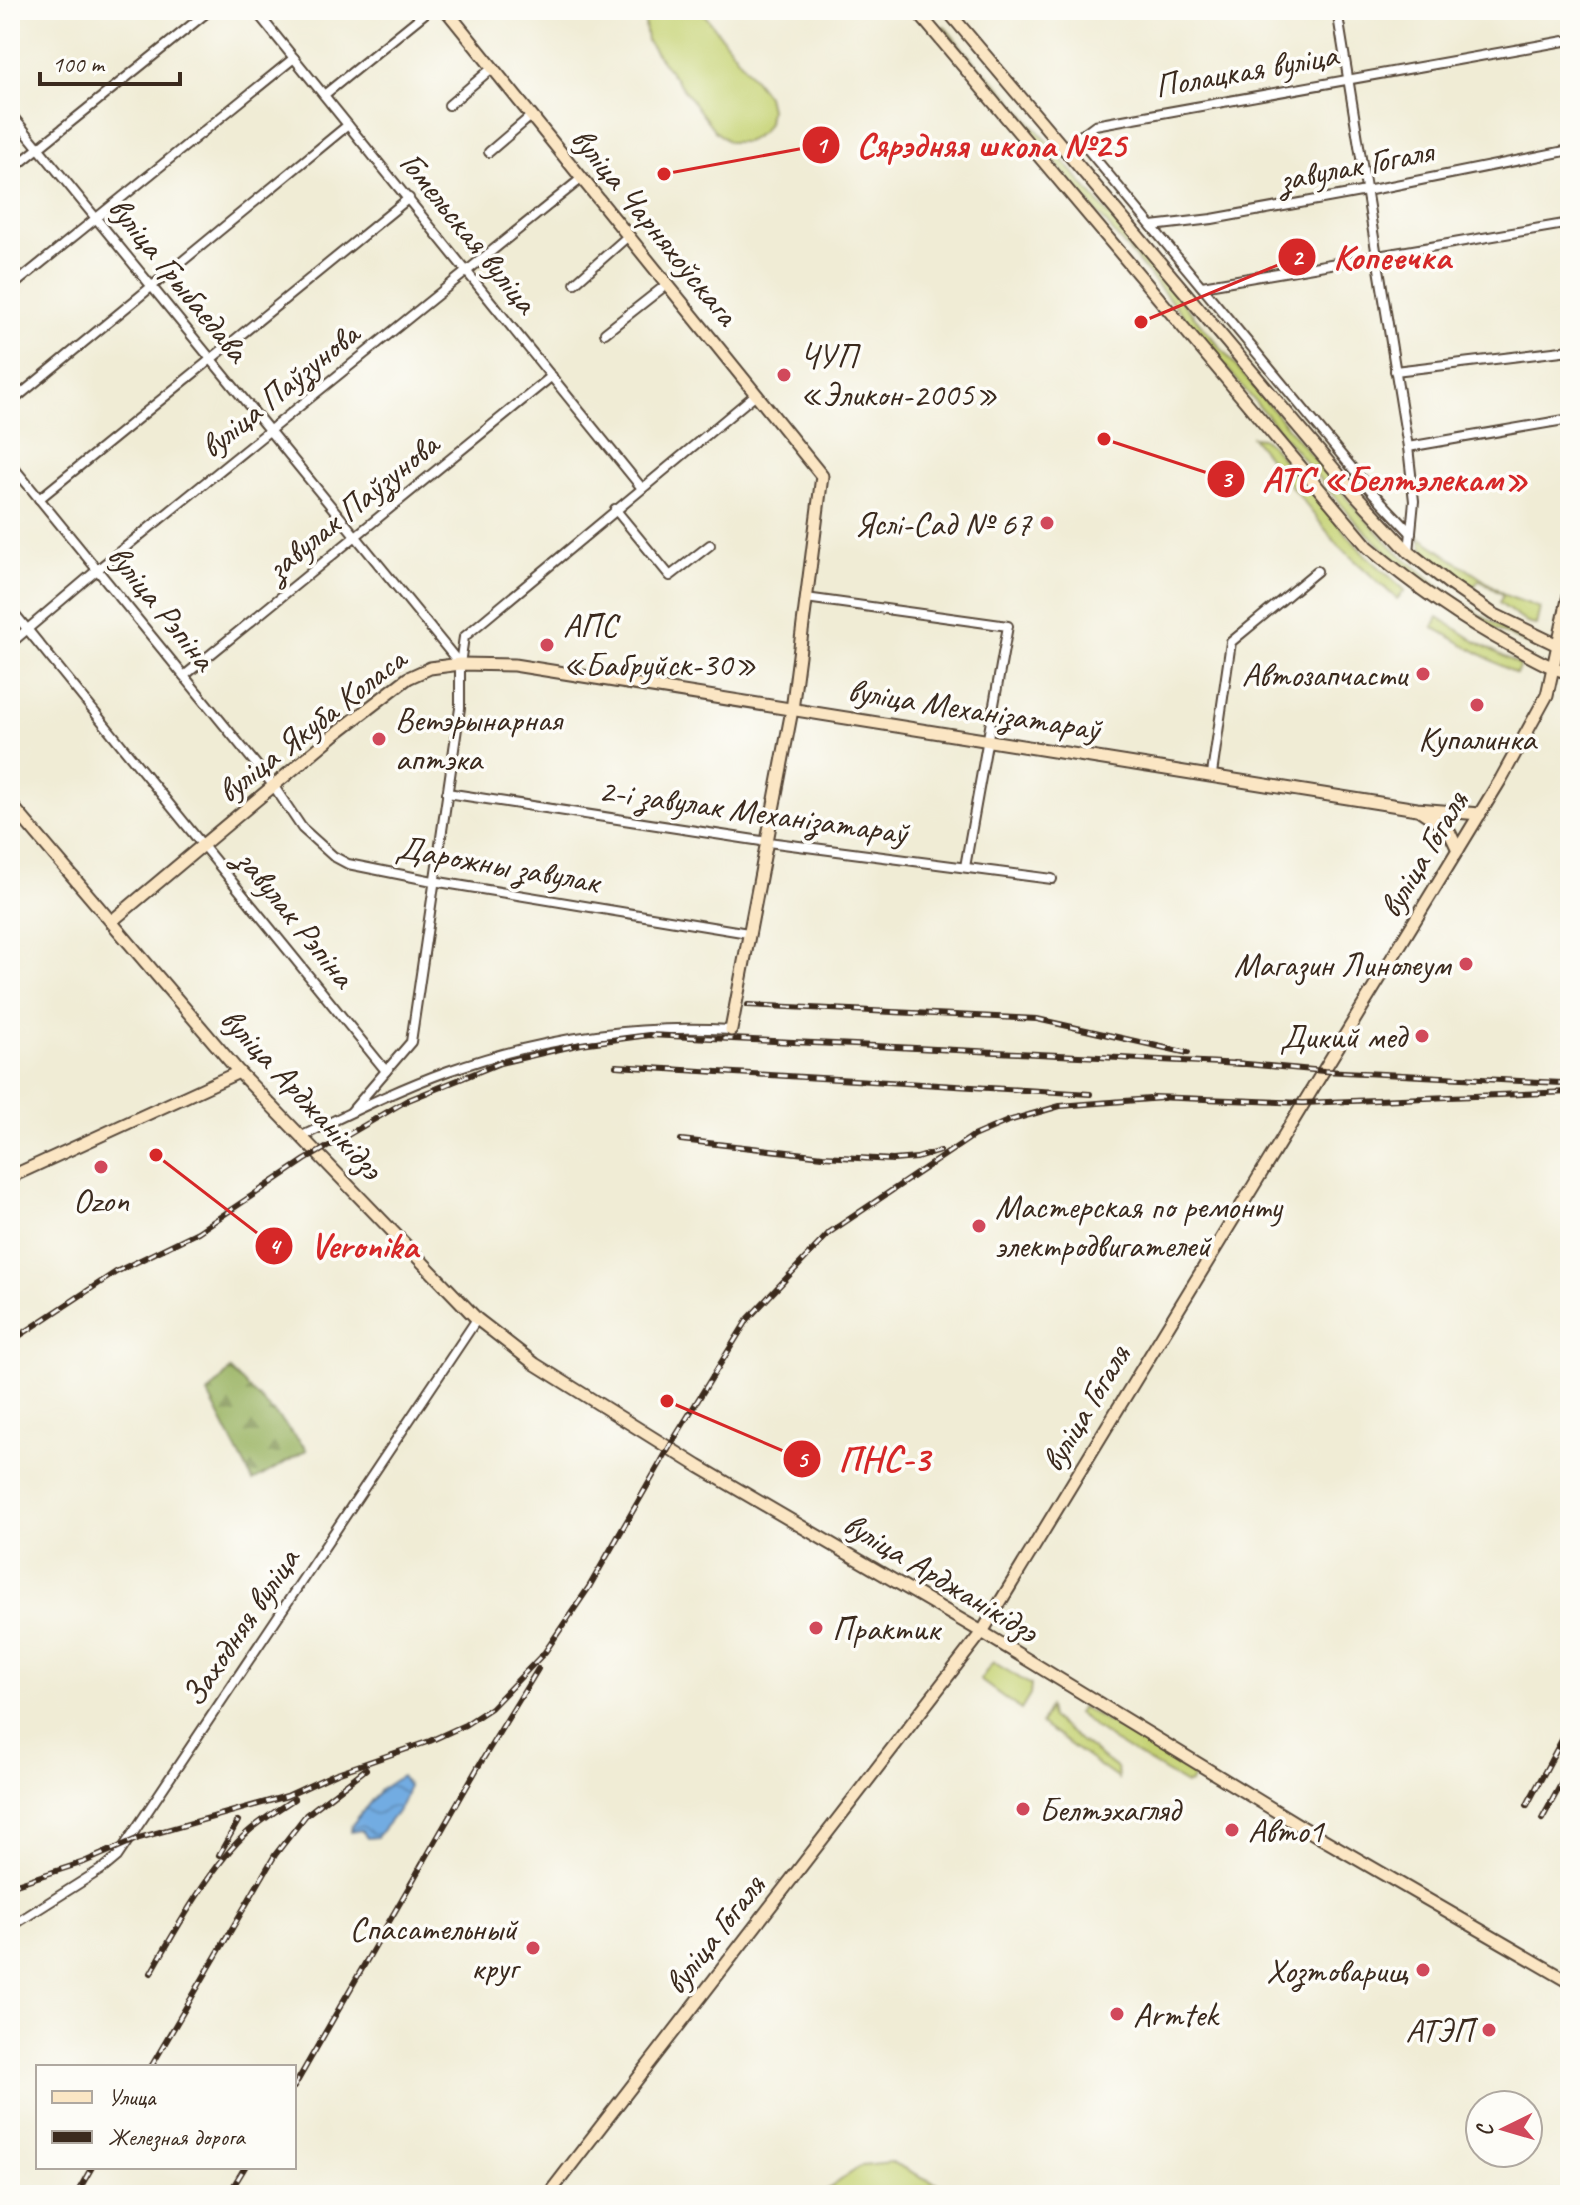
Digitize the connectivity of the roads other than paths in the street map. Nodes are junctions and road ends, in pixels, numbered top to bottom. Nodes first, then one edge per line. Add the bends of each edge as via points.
1 (210, 10) edge
2 (255, 10) edge
3 (429, 10) edge
4 (446, 10) edge
5 (916, 10) edge
6 (975, 10) edge
7 (1007, 10) edge
8 (1337, 10) edge
9 (947, 11) edge
10 (928, 25) junction
11 (1570, 40) edge
12 (294, 58) junction
13 (491, 69) junction
14 (1348, 78) junction
15 (324, 95) junction
16 (449, 105) dead end
17 (10, 113) edge
18 (531, 116) junction
19 (348, 125) junction
20 (1079, 139) junction
21 (38, 148) junction
22 (1063, 149) junction
23 (1570, 150) edge
24 (489, 152) dead end
25 (10, 171) edge
26 (582, 178) junction
27 (1366, 191) junction
28 (409, 198) junction
29 (96, 218) junction
30 (1570, 223) edge
31 (1152, 226) junction
32 (627, 237) junction
33 (1376, 256) junction
34 (467, 270) junction
35 (575, 283) dead end
36 (666, 285) junction
37 (1202, 286) junction
38 (151, 287) junction
39 (10, 288) edge
40 (605, 333) dead end
41 (1570, 350) edge
42 (212, 360) junction
43 (1395, 371) junction
44 (552, 376) junction
45 (756, 394) junction
46 (10, 403) edge
47 (1570, 419) edge
48 (269, 432) junction
49 (1408, 447) junction
50 (10, 463) edge
51 (641, 487) junction
52 (39, 499) junction
53 (615, 509) junction
54 (1411, 533) junction
55 (358, 536) junction
56 (710, 545) dead end
57 (1409, 552) junction
58 (97, 570) junction
59 (1317, 571) dead end
60 (1570, 590) edge
61 (806, 598) junction
62 (10, 608) edge
63 (27, 629) junction
64 (10, 644) edge
65 (1565, 649) edge
66 (460, 664) junction
67 (1554, 669) junction
68 (1570, 673) edge
69 (184, 676) junction
70 (792, 710) junction
71 (987, 739) junction
72 (1212, 774) junction
73 (273, 785) junction
74 (447, 793) junction
75 (10, 803) edge
76 (1417, 809) junction
77 (1480, 814) junction
78 (22, 817) junction
79 (10, 823) edge
80 (768, 842) junction
81 (203, 845) junction
82 (1458, 850) junction
83 (965, 867) junction
84 (1052, 879) dead end
85 (433, 881) junction
86 (112, 921) junction
87 (748, 933) junction
88 (731, 1030) joint
89 (386, 1071) junction
90 (239, 1072) junction
91 (351, 1112) junction
92 (302, 1136) junction
93 (10, 1177) edge
94 (477, 1319) junction
95 (982, 1632) junction
96 (10, 1927) edge
97 (1570, 1982) edge
98 (548, 2195) edge

1 - 21 street
2 - 12 street, Гомельская вуліца
3 - 15 street
4 - 13 main road, вуліца Чарняхоўскага
5 - 10 main road
6 - 7 street
8 - 14 street
9 - 10 main road
9 - 22 main road
10 - 67 main road via 1368,547 1468,622
11 - 14 street, Полацкая вуліца
12 - 15 street, Гомельская вуліца
12 - 29 street
13 - 16 street
13 - 18 main road, вуліца Чарняхоўскага
14 - 20 street, Полацкая вуліца via 1095,125
14 - 27 street
15 - 19 street, Гомельская вуліца
17 - 21 street, вуліца Грыбаедава
18 - 24 street
18 - 26 main road, вуліца Чарняхоўскага
19 - 28 street, Гомельская вуліца
19 - 38 street
20 - 22 street, Полацкая вуліца
20 - 31 street
21 - 25 street
21 - 29 street, вуліца Грыбаедава
22 - 57 main road
23 - 27 street, завулак Гогаля
26 - 32 main road, вуліца Чарняхоўскага
26 - 34 street, вуліца Паўзунова
27 - 31 street, завулак Гогаля
27 - 33 street
28 - 34 street, Гомельская вуліца
28 - 42 street
29 - 38 street, вуліца Грыбаедава
29 - 39 street
30 - 33 street
31 - 37 street
32 - 35 street
32 - 36 main road, вуліца Чарняхоўскага
33 - 37 street
33 - 43 street
34 - 44 street, Гомельская вуліца
34 - 48 street, вуліца Паўзунова
36 - 40 street
36 - 45 main road, вуліца Чарняхоўскага
37 - 54 street
38 - 42 street, вуліца Грыбаедава
38 - 46 street
41 - 43 street
42 - 48 street, вуліца Грыбаедава
42 - 52 street
43 - 49 street
44 - 51 street, Гомельская вуліца
44 - 55 street, завулак Паўзунова
45 - 51 street, вуліца Якуба Коласа
45 - 61 main road, вуліца Чарняхоўскага via 822,476
47 - 49 street
48 - 55 street, вуліца Грыбаедава
48 - 58 street, вуліца Паўзунова
49 - 54 street via 1414,501
50 - 52 street, вуліца Рэпіна
51 - 53 street, вуліца Якуба Коласа
52 - 58 street, вуліца Рэпіна
53 - 56 street via 670,576
53 - 66 street, вуліца Якуба Коласа via 464,637
54 - 57 street
55 - 66 street, вуліца Грыбаедава
55 - 69 street, завулак Паўзунова
57 - 65 main road via 1493,614
58 - 63 street, вуліца Паўзунова
58 - 69 street, вуліца Рэпіна
59 - 72 street via 1231,642
60 - 65 main road, вуліца Гогаля
61 - 70 main road
61 - 71 street via 1008,626
62 - 63 street, завулак Рэпіна
63 - 64 street, вуліца Паўзунова
63 - 81 street, завулак Рэпіна
65 - 67 main road, вуліца Гогаля
66 - 70 main road, вуліца Механізатараў via 514,665
66 - 73 main road, вуліца Якуба Коласа via 408,678
66 - 74 street via 460,708
67 - 68 main road
67 - 77 main road, вуліца Гогаля via 1547,695
69 - 73 street, вуліца Рэпіна
70 - 71 main road, вуліца Механізатараў
70 - 80 main road
71 - 72 main road, вуліца Механізатараў
71 - 83 street
72 - 76 main road, вуліца Механізатараў
73 - 81 main road, вуліца Якуба Коласа
73 - 85 street, Дарожны завулак via 302,828 333,856 348,864
74 - 80 street, 2-і завулак Механізатараў
74 - 85 street
75 - 78 main road, вуліца Арджанікідзэ
76 - 77 main road, вуліца Механізатараў
76 - 82 main road via 1448,829
77 - 82 main road, вуліца Гогаля
78 - 79 street
78 - 86 main road, вуліца Арджанікідзэ
80 - 83 street, 2-і завулак Механізатараў
80 - 87 main road
81 - 86 main road, вуліца Якуба Коласа
81 - 89 street, завулак Рэпіна
82 - 95 main road, вуліца Гогаля
83 - 84 street, 2-і завулак Механізатараў
85 - 87 street, Дарожны завулак
85 - 89 street via 411,1042
86 - 90 main road, вуліца Арджанікідзэ
87 - 88 main road
88 - 91 street via 647,1029 584,1036 478,1061
89 - 91 street
90 - 92 main road, вуліца Арджанікідзэ
90 - 93 main road
91 - 92 street
92 - 94 main road, вуліца Арджанікідзэ
94 - 95 main road, вуліца Арджанікідзэ via 535,1364 669,1449
94 - 96 street, Заходняя вуліца via 117,1857
95 - 97 main road, вуліца Арджанікідзэ
95 - 98 main road, вуліца Гогаля

